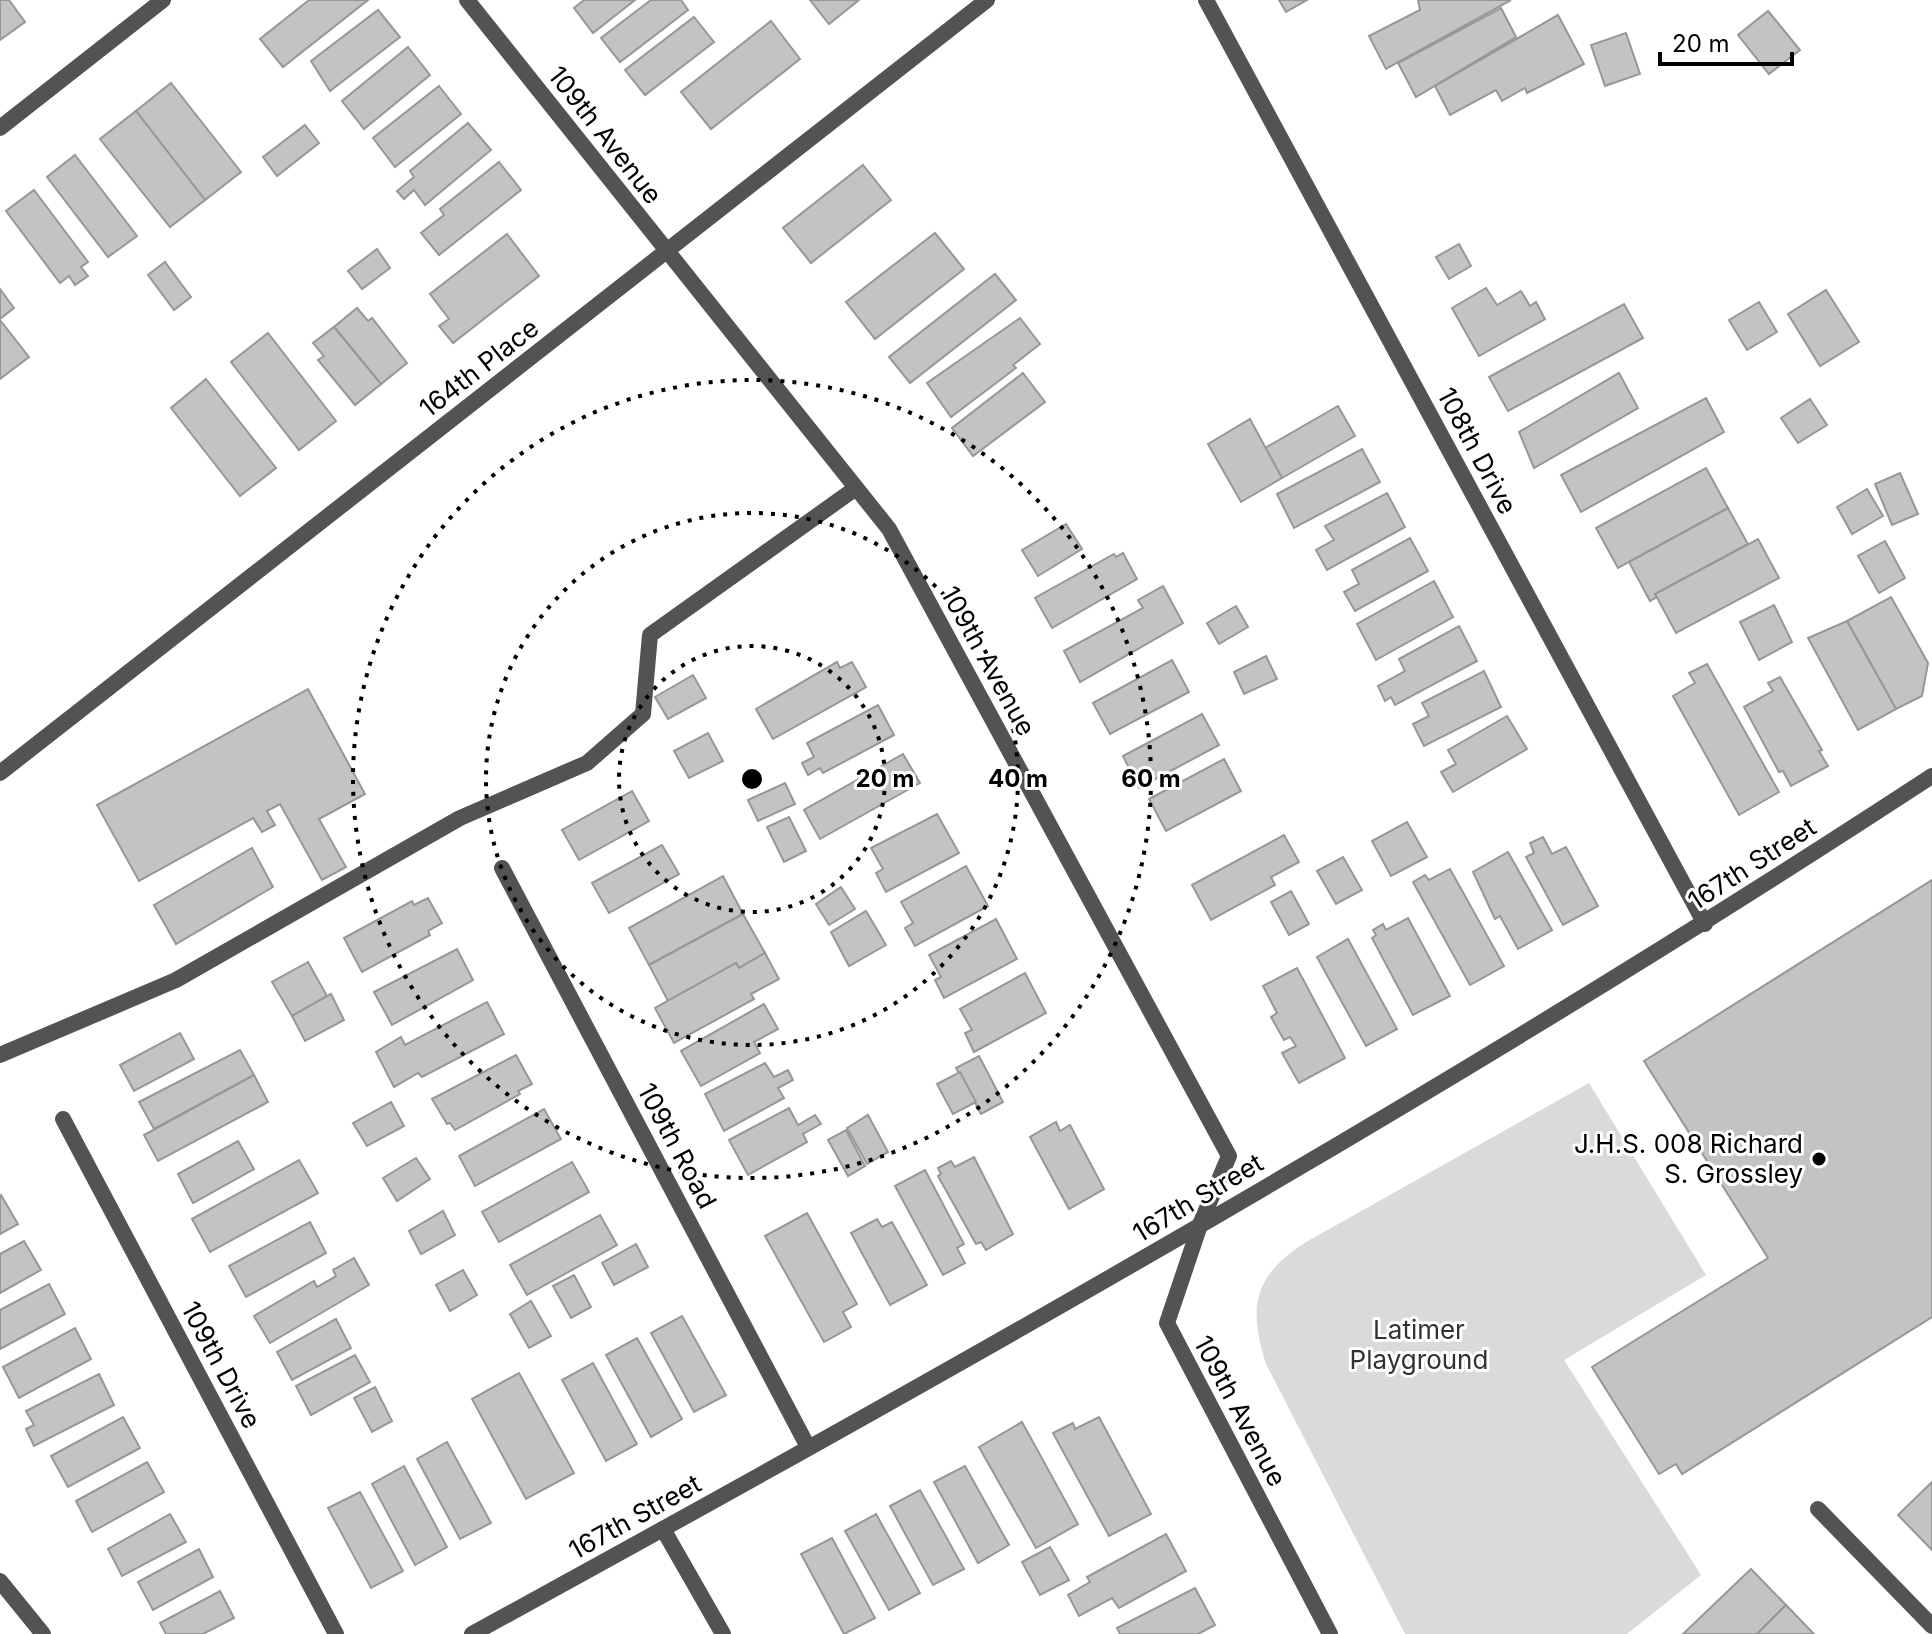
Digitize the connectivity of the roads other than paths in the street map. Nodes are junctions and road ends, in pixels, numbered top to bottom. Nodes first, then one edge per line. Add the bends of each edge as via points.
1 (163, 0) edge
2 (467, 0) edge
3 (987, 0) edge
4 (1206, 0) edge
5 (0, 128) edge
6 (667, 251) junction
7 (856, 488) junction
8 (0, 773) edge
9 (1932, 776) edge
10 (502, 868) dead end
11 (1705, 924) junction
12 (0, 1055) edge
13 (63, 1119) dead end
14 (1201, 1222) junction
15 (808, 1447) junction
16 (1818, 1509) dead end
17 (663, 1529) junction
18 (0, 1581) edge
19 (1932, 1626) edge
20 (43, 1634) edge
21 (336, 1634) edge
22 (472, 1634) edge
23 (723, 1634) edge
24 (1330, 1634) edge

1 - 5 street
2 - 6 street, 109th Avenue
3 - 6 street, 164th Place
4 - 11 street, 108th Drive
6 - 7 street, 109th Avenue
6 - 8 street, 164th Place
7 - 12 street via 650,635 643,714 587,763 460,818 176,980
7 - 14 street, 109th Avenue via 889,529 1229,1156
9 - 11 street, 167th Street
10 - 15 street, 109th Road
11 - 14 street, 167th Street
13 - 21 street, 109th Drive
14 - 15 street, 167th Street
14 - 24 street, 109th Avenue via 1167,1323
15 - 17 street, 167th Street
16 - 19 street
17 - 22 street, 167th Street
17 - 23 street
18 - 20 street

